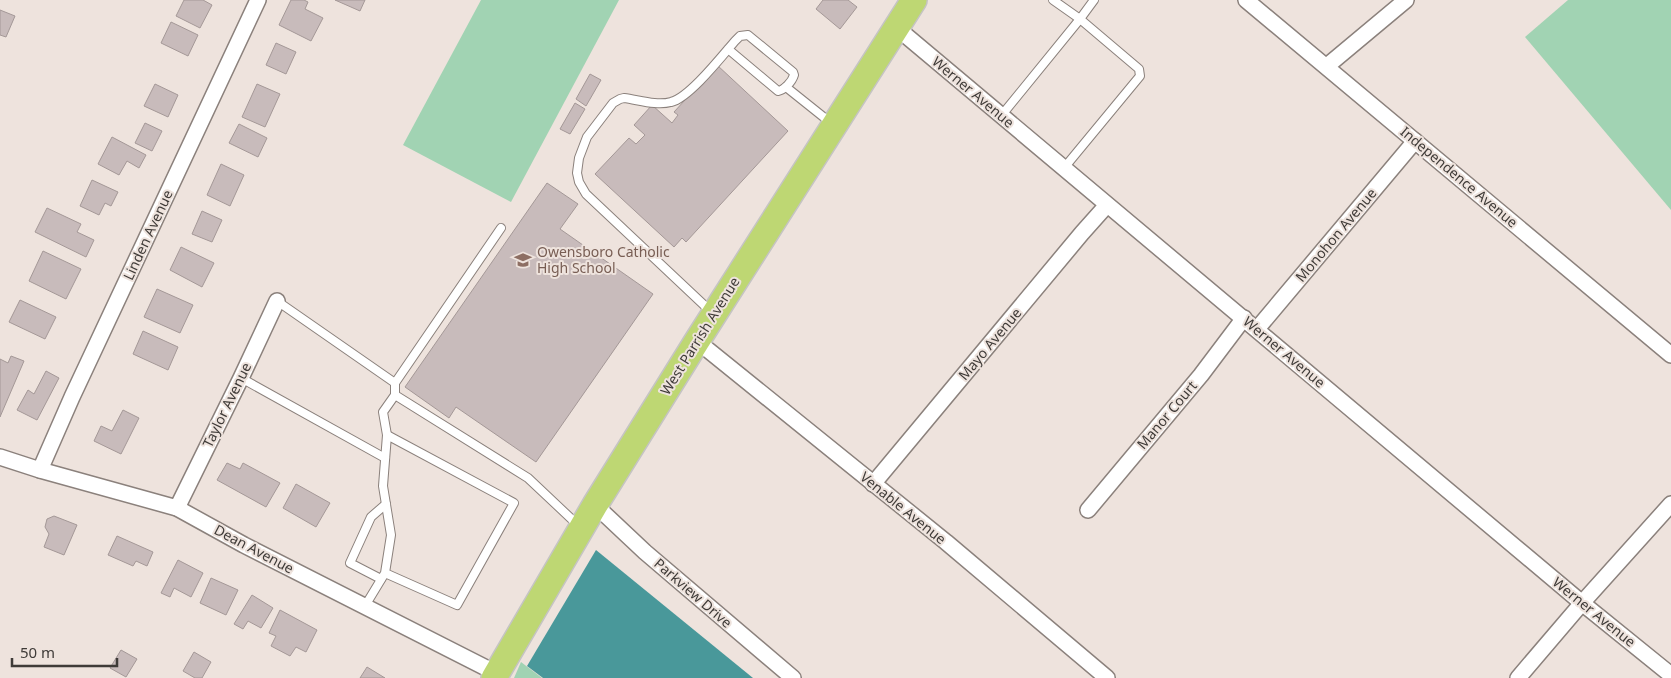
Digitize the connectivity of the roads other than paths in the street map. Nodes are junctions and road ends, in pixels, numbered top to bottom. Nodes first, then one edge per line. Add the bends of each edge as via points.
1 (258, 0) edge
2 (914, 0) edge
3 (1053, 0) edge
4 (1094, 0) edge
5 (1246, 0) edge
6 (1406, 0) edge
7 (1080, 19) junction
8 (897, 28) junction
9 (728, 50) junction
10 (1327, 66) junction
11 (786, 87) junction
12 (1001, 116) junction
13 (835, 125) junction
14 (1415, 141) junction
15 (1064, 168) junction
16 (1107, 205) junction
17 (501, 228) dead end
18 (277, 301) joint
19 (715, 312) junction
20 (1244, 318) junction
21 (1257, 329) junction
22 (697, 341) junction
23 (1671, 355) edge
24 (241, 378) junction
25 (395, 382) junction
26 (395, 395) junction
27 (386, 435) junction
28 (0, 457) edge
29 (385, 458) junction
30 (40, 470) junction
31 (873, 484) junction
32 (386, 504) junction
33 (1671, 504) edge
34 (595, 505) junction
35 (177, 508) junction
36 (1088, 510) dead end
37 (581, 528) junction
38 (383, 576) junction
39 (1582, 603) junction
40 (365, 606) junction
41 (1671, 675) edge
42 (495, 676) edge
43 (793, 678) edge
44 (1107, 678) edge
45 (1518, 678) edge

1 - 30 street, Linden Avenue
2 - 8 main road, West Parrish Avenue
3 - 7 lane
4 - 7 lane
5 - 10 street, Independence Avenue
6 - 10 street
7 - 12 lane
7 - 15 lane via 1139,69 1140,76
8 - 12 street, Werner Avenue
8 - 13 main road, West Parrish Avenue
9 - 11 lane via 774,89 781,91
9 - 11 lane via 740,36 748,35 792,72 793,78
9 - 19 lane via 688,92 673,102 662,104 620,98 613,103 587,137 577,173 586,194
10 - 14 street, Independence Avenue
11 - 13 lane
12 - 15 street, Werner Avenue
13 - 19 main road, West Parrish Avenue
14 - 21 street, Monohon Avenue
14 - 23 street, Independence Avenue
15 - 16 street, Werner Avenue
16 - 20 street, Werner Avenue
16 - 31 street, Mayo Avenue
17 - 25 lane
18 - 24 street, Taylor Avenue
18 - 25 lane
19 - 22 main road, West Parrish Avenue
20 - 21 street, Werner Avenue
20 - 36 street, Manor Court via 1201,375
21 - 39 street, Werner Avenue
22 - 31 street, Venable Avenue
22 - 34 main road, West Parrish Avenue
24 - 29 lane
24 - 35 street, Taylor Avenue
25 - 26 lane
26 - 27 lane via 383,412
26 - 37 lane via 528,478
27 - 29 lane
27 - 38 lane via 514,503 456,605
28 - 30 street, Dean Avenue
29 - 32 lane
30 - 35 street, Dean Avenue
31 - 44 street, Venable Avenue
32 - 38 lane via 391,535
32 - 38 lane via 371,517 350,563
33 - 39 street
34 - 37 main road, West Parrish Avenue
34 - 43 street, Parkview Drive
35 - 40 street, Dean Avenue
37 - 42 main road, West Parrish Avenue
38 - 40 lane
39 - 41 street, Werner Avenue
39 - 45 street
40 - 42 street, Dean Avenue

